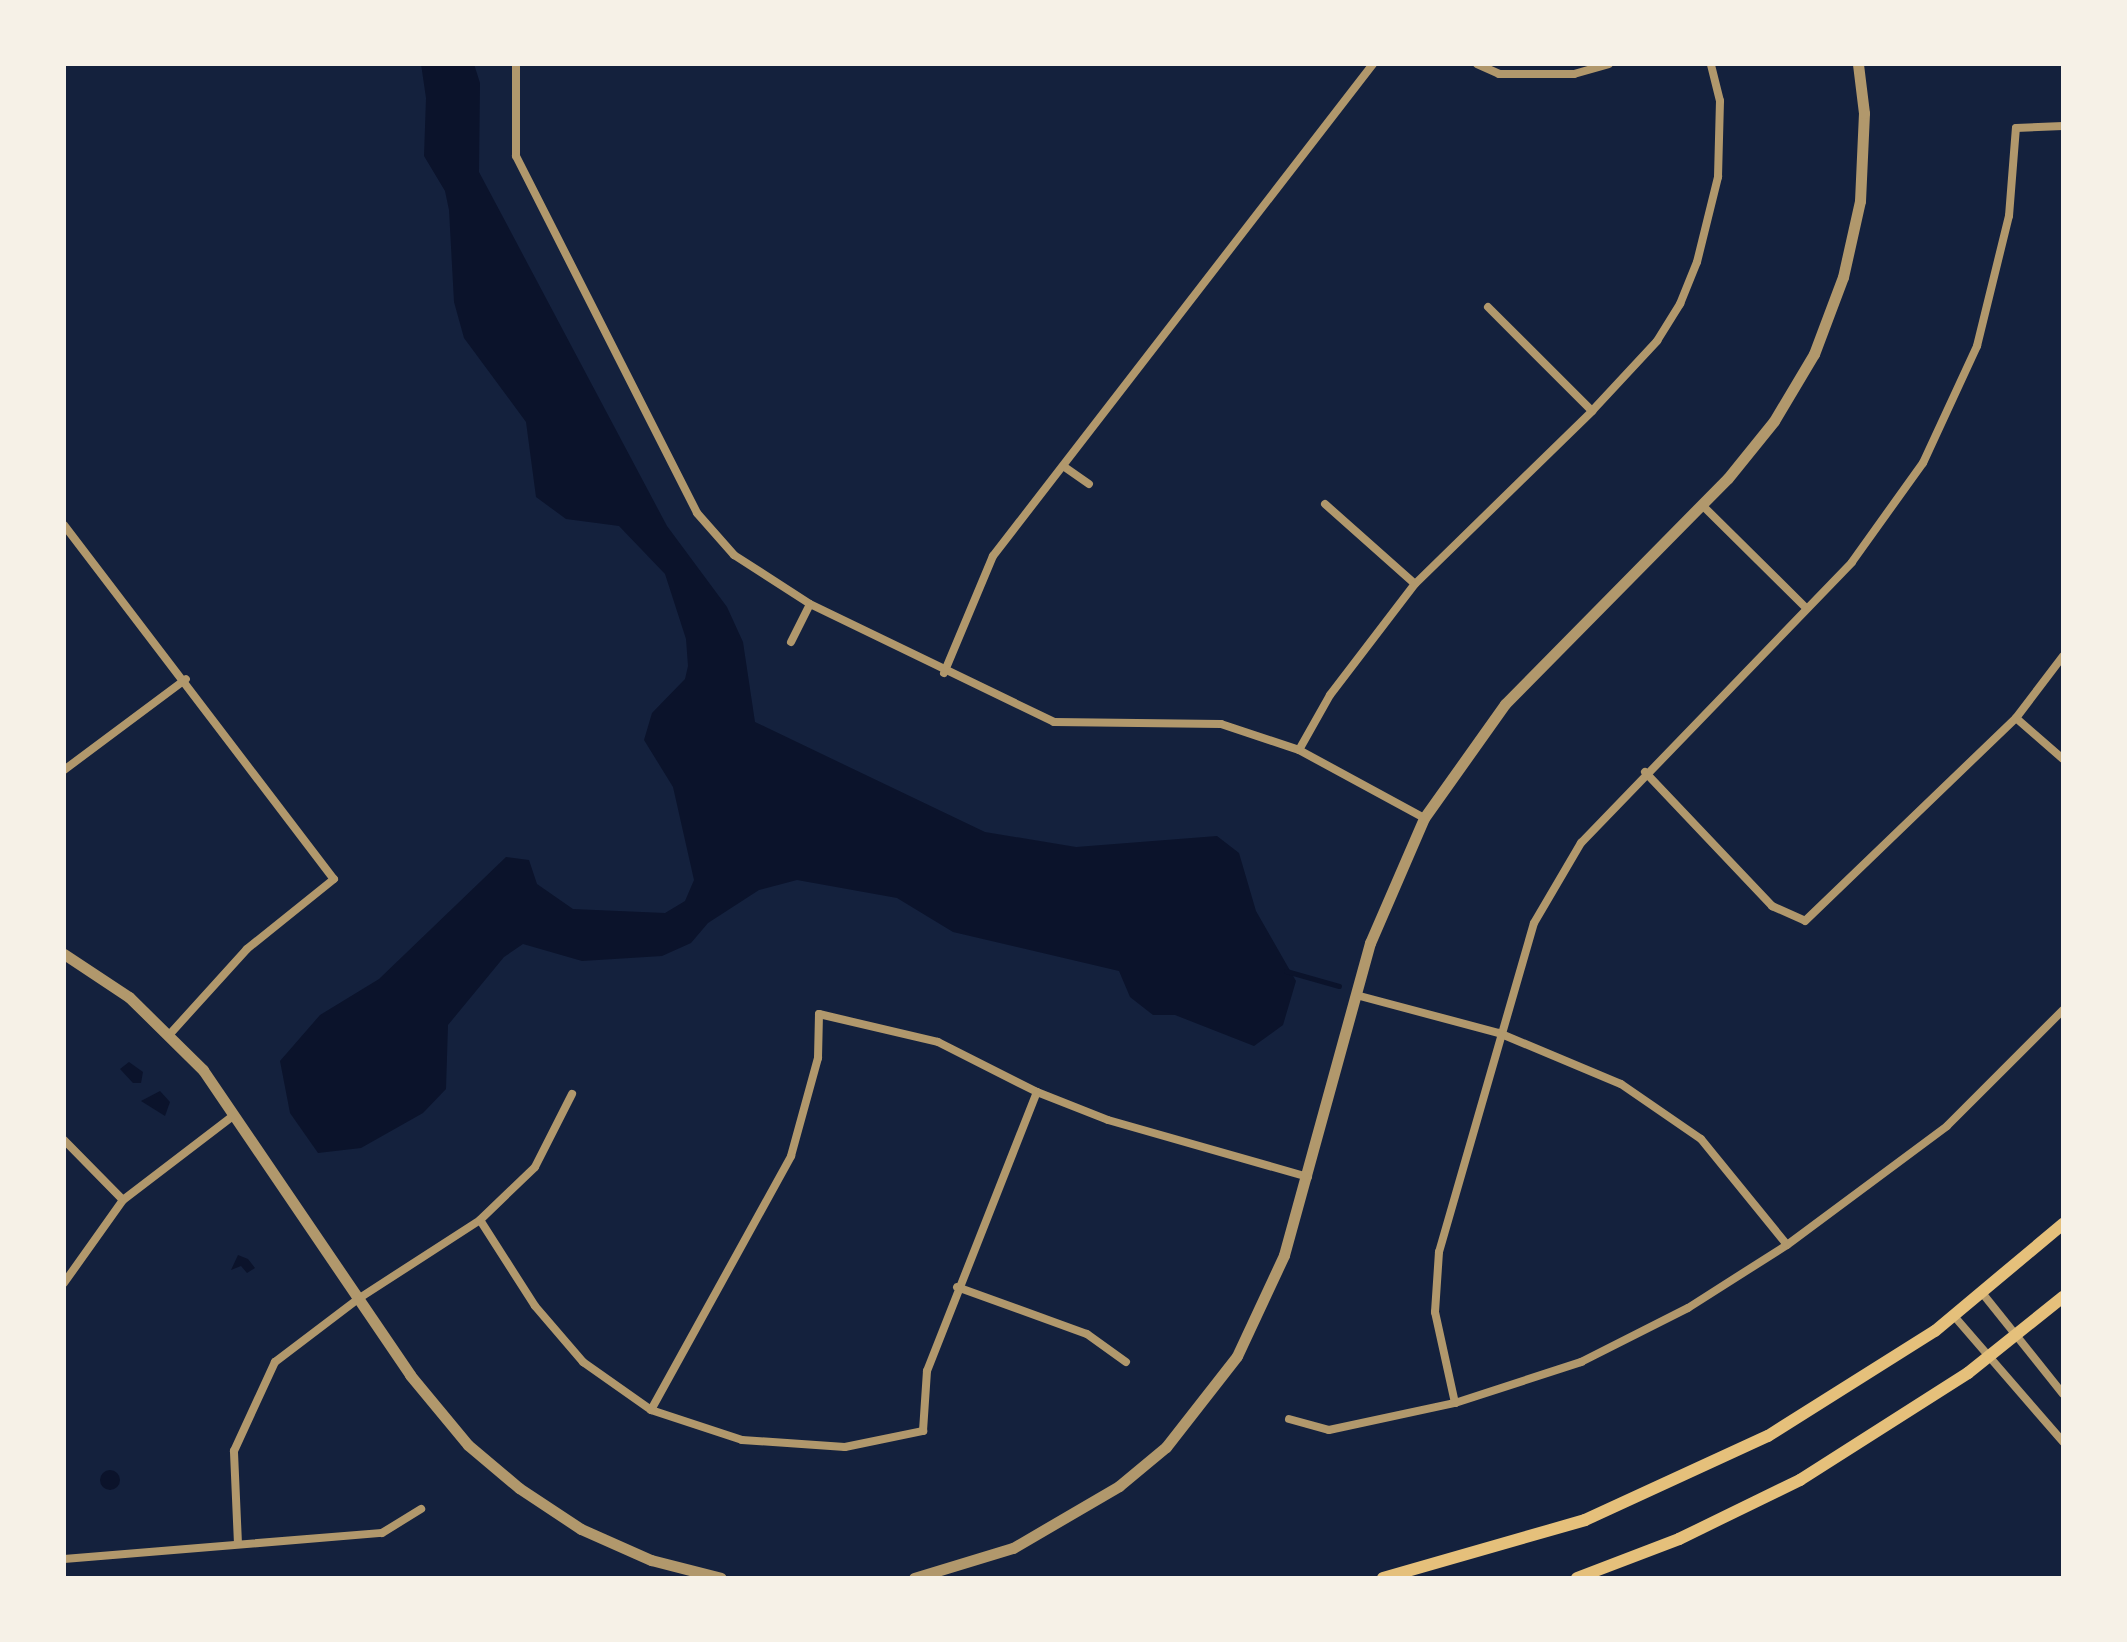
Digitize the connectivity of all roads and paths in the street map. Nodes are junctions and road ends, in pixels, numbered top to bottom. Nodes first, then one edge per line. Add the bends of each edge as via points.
1 (516, 64) edge
2 (1373, 64) edge
3 (1477, 64) edge
4 (1609, 64) edge
5 (1711, 64) edge
6 (1858, 64) edge
7 (2063, 126) edge
8 (1488, 307) dead end
9 (1592, 411) junction
10 (1066, 468) junction
11 (1089, 484) dead end
12 (1325, 504) dead end
13 (1703, 506) junction
14 (64, 525) edge
15 (1415, 584) junction
16 (810, 604) junction
17 (1806, 608) junction
18 (791, 642) dead end
19 (2063, 656) edge
20 (944, 673) junction
21 (186, 679) junction
22 (2016, 718) junction
23 (1299, 750) junction
24 (2063, 759) edge
25 (64, 770) edge
26 (1645, 772) junction
27 (1424, 818) junction
28 (64, 954) edge
29 (1356, 995) junction
30 (2063, 1010) edge
31 (1499, 1033) junction
32 (170, 1034) junction
33 (1037, 1092) junction
34 (572, 1094) dead end
35 (234, 1115) junction
36 (64, 1140) edge
37 (1308, 1177) junction
38 (123, 1200) junction
39 (480, 1220) junction
40 (2063, 1224) edge
41 (1787, 1245) junction
42 (64, 1283) edge
43 (957, 1287) junction
44 (1983, 1294) junction
45 (2063, 1297) edge
46 (358, 1299) junction
47 (1954, 1316) junction
48 (2016, 1335) junction
49 (1988, 1358) junction
50 (1126, 1362) dead end
51 (2063, 1394) edge
52 (1455, 1403) junction
53 (651, 1410) junction
54 (1289, 1419) dead end
55 (2063, 1442) edge
56 (421, 1509) dead end
57 (238, 1544) junction
58 (64, 1559) edge
59 (721, 1578) edge
60 (914, 1578) edge
61 (1383, 1578) edge
62 (1577, 1578) edge

1 - 16 street via 516,156 697,513 734,555
2 - 10 street
3 - 4 street via 1499,74 1574,74
5 - 9 street via 1720,101 1718,177 1697,262 1657,341
6 - 13 street via 1864,113 1860,201 1831,314 1774,421
7 - 17 street via 2016,128 2009,216 1977,346 1923,463 1852,562
8 - 9 street
9 - 15 street
10 - 11 street
10 - 20 street via 993,556
12 - 15 street
13 - 17 street
13 - 27 street via 1505,704
14 - 21 street
15 - 23 street via 1330,695
16 - 18 street
16 - 20 street
17 - 26 street
19 - 22 street
20 - 23 street via 1054,722 1221,724
21 - 25 street
21 - 32 street via 334,879 247,949
22 - 24 street
22 - 26 street via 1805,921 1772,906
23 - 27 street
26 - 31 street via 1581,843 1534,923
27 - 29 street via 1382,909
28 - 32 street via 129,997
29 - 31 street
29 - 37 street
30 - 41 street via 1947,1126
31 - 41 street via 1621,1084 1701,1139
31 - 52 street via 1439,1252 1435,1312
32 - 35 street
33 - 37 street via 1108,1120
33 - 43 street
33 - 53 street via 938,1042 819,1014 818,1058 791,1156
34 - 39 street via 535,1167
35 - 38 street
35 - 46 street
36 - 38 street
37 - 60 street via 1256,1323 1215,1388 1166,1447 1119,1486 1041,1534 980,1561
38 - 42 street
39 - 46 street
39 - 53 street via 535,1306 583,1362
40 - 44 main road
41 - 52 street via 1688,1308 1581,1362
43 - 50 street via 1087,1334
43 - 53 street via 927,1371 923,1431 845,1447 742,1440
44 - 47 main road
44 - 48 street
45 - 48 main road
46 - 57 street via 275,1362 234,1451
46 - 59 street via 446,1420 519,1488 614,1544 651,1560
47 - 49 street
47 - 61 main road via 1824,1403 1708,1467 1585,1520
48 - 49 main road
48 - 51 street
49 - 55 street
49 - 62 main road via 1800,1480 1679,1539
52 - 54 street via 1329,1430
56 - 57 street via 382,1533
57 - 58 street

